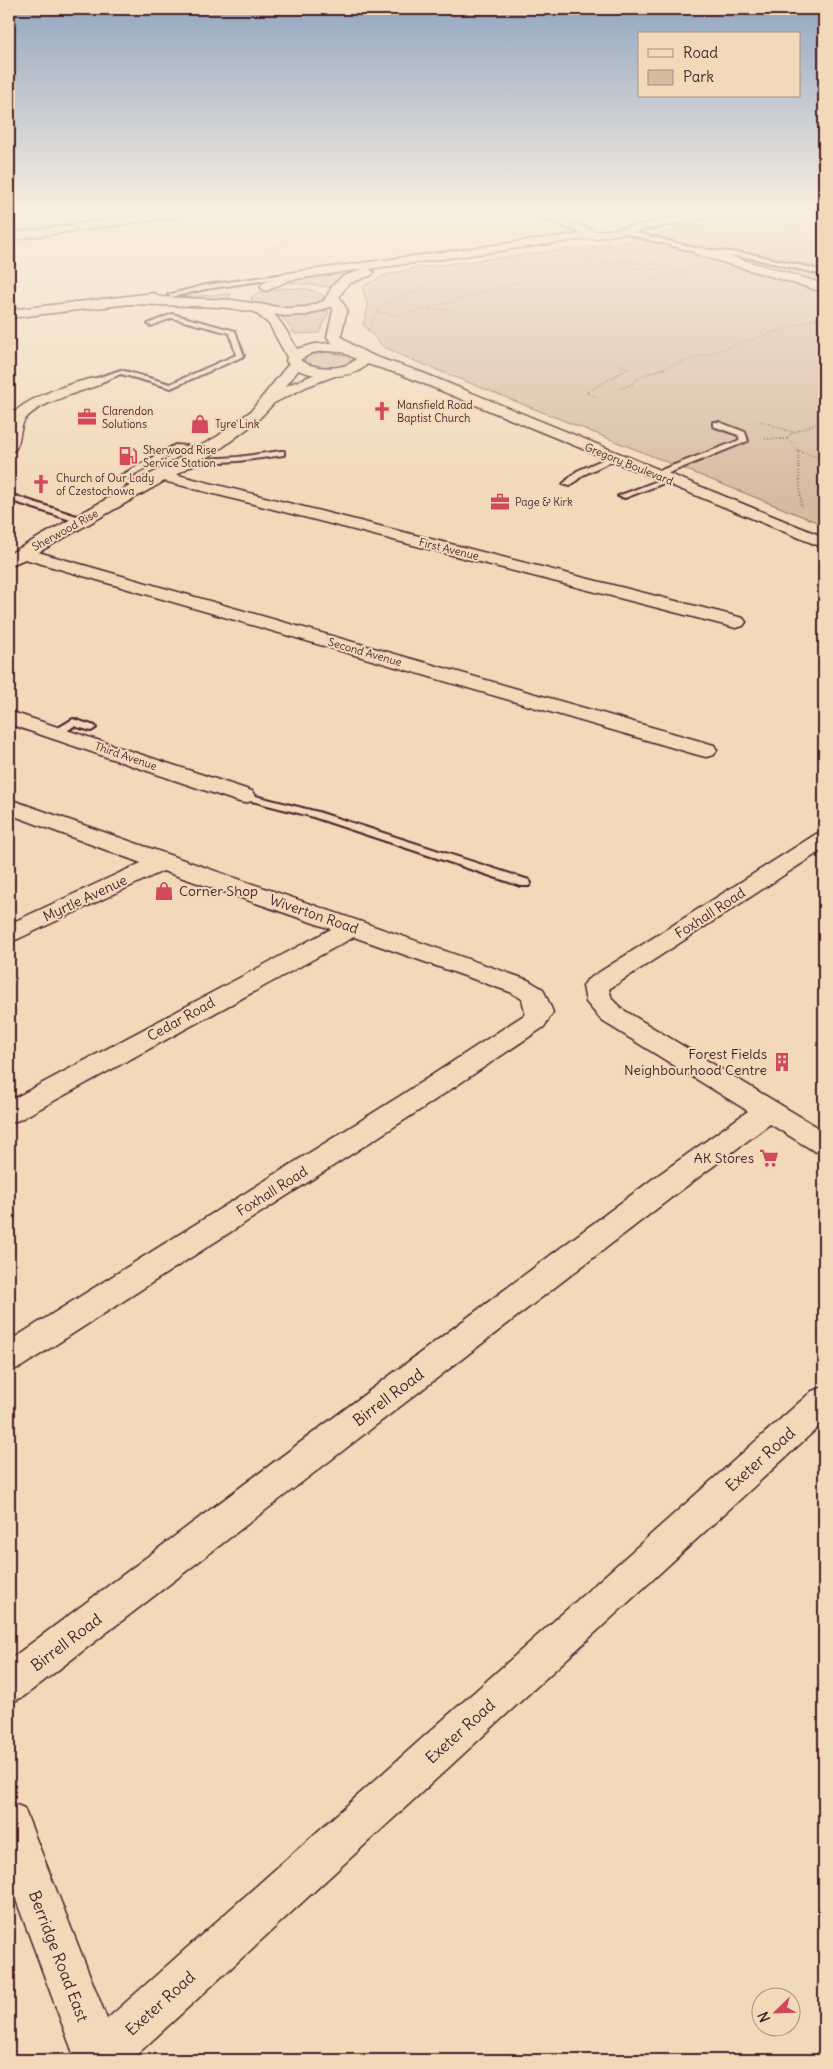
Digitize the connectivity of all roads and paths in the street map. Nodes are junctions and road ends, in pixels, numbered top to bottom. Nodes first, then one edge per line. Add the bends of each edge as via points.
1 (52, 310) edge
2 (257, 310) edge
3 (264, 310) edge
4 (311, 310) edge
5 (340, 310) edge
6 (380, 310) edge
7 (421, 310) joint
8 (434, 310) edge
9 (378, 312) junction
10 (9, 314) edge
11 (824, 316) edge
12 (151, 324) dead end
13 (361, 336) dead end
14 (348, 350) junction
15 (364, 358) junction
16 (295, 361) junction
17 (617, 364) dead end
18 (352, 368) junction
19 (335, 371) junction
20 (94, 382) joint
21 (436, 383) junction
22 (618, 389) dead end
23 (596, 396) dead end
24 (271, 399) junction
25 (824, 420) edge
26 (716, 424) dead end
27 (9, 447) edge
28 (207, 450) junction
29 (798, 450) junction
30 (281, 452) dead end
31 (614, 458) junction
32 (824, 460) edge
33 (187, 462) junction
34 (162, 476) junction
35 (662, 477) junction
36 (567, 484) dead end
37 (140, 488) junction
38 (622, 496) dead end
39 (9, 497) edge
40 (806, 509) dead end
41 (83, 521) junction
42 (824, 543) edge
43 (16, 557) edge
44 (736, 622) dead end
45 (9, 717) edge
46 (91, 728) dead end
47 (57, 733) junction
48 (706, 750) dead end
49 (244, 796) joint
50 (9, 806) edge
51 (824, 840) edge
52 (162, 862) junction
53 (525, 883) dead end
54 (354, 927) junction
55 (9, 934) edge
56 (534, 1021) joint
57 (768, 1111) junction
58 (9, 1113) edge
59 (824, 1144) edge
60 (9, 1358) edge
61 (824, 1400) edge
62 (9, 1684) edge
63 (9, 1823) edge
64 (97, 2060) edge

1 - 10 main road
2 - 16 main road via 274,322
3 - 4 main road
5 - 14 main road, Gregory Boulevard via 334,336
6 - 9 path
7 - 8 path
7 - 9 path via 396,315
9 - 13 path
11 - 22 path via 641,376 631,385
12 - 20 lane via 172,316 233,332 240,356 170,386 121,372
14 - 15 main road, Gregory Boulevard
14 - 16 main road, Gregory Boulevard via 320,348 304,352
15 - 18 main road, Gregory Boulevard
15 - 21 main road, Gregory Boulevard
16 - 19 main road, Gregory Boulevard via 306,369
16 - 24 main road, Sherwood Rise
17 - 23 path via 629,368 586,393
18 - 19 main road, Gregory Boulevard
18 - 21 main road, Gregory Boulevard
19 - 24 main road, Sherwood Rise
20 - 27 main road via 22,413 15,423 14,441
21 - 31 main road, Gregory Boulevard
24 - 28 main road, Sherwood Rise via 251,419
25 - 29 path via 787,435 789,443
26 - 35 lane via 742,434 744,441
28 - 33 main road, Sherwood Rise
28 - 37 lane via 178,447 119,479
29 - 32 path
29 - 40 path via 801,505
30 - 33 lane
31 - 35 main road, Gregory Boulevard
31 - 36 lane via 580,473
33 - 34 main road, Sherwood Rise
34 - 37 main road, Sherwood Rise
34 - 44 main road, First Avenue
35 - 38 lane
35 - 42 main road, Gregory Boulevard
37 - 41 main road, Sherwood Rise
39 - 41 lane
41 - 43 main road, Sherwood Rise
43 - 48 main road, Second Avenue
45 - 47 main road, Third Avenue
46 - 47 lane via 73,722
47 - 49 main road, Third Avenue
49 - 53 lane via 314,814
50 - 52 main road, Wiverton Road
51 - 57 main road, Foxhall Road via 596,986 595,996 612,1015
52 - 54 main road, Wiverton Road
52 - 55 main road, Myrtle Avenue
54 - 56 main road, Wiverton Road via 519,986 534,995 539,1012
54 - 58 main road, Cedar Road
56 - 60 main road, Foxhall Road
57 - 59 main road
57 - 62 main road, Birrell Road
61 - 64 main road, Exeter Road
63 - 64 main road, Berridge Road East

